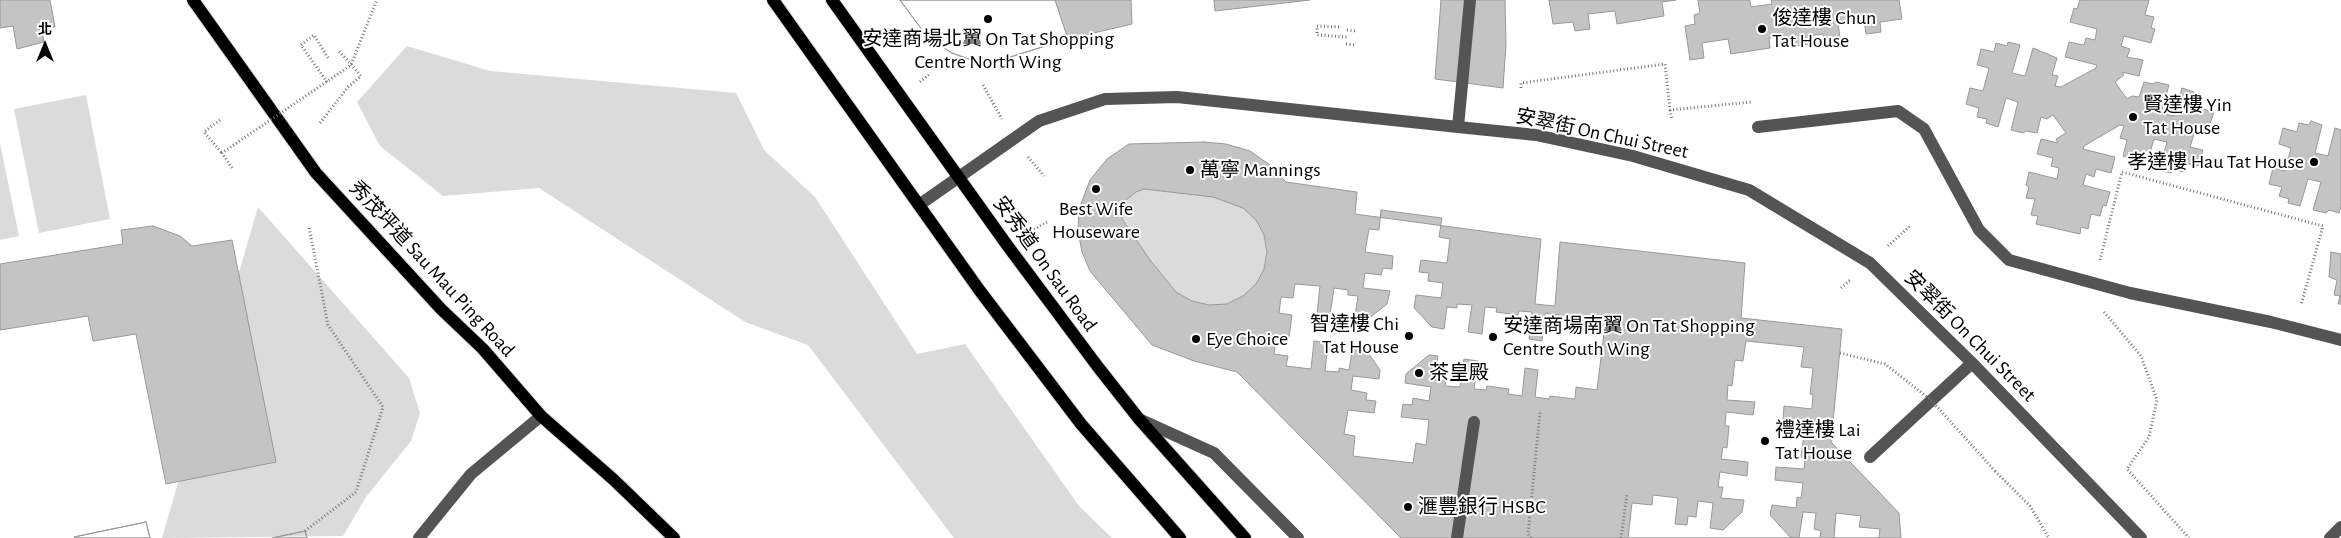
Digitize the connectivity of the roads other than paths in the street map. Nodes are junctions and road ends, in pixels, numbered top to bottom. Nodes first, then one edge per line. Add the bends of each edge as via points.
1 (192, 0) edge
2 (773, 0) edge
3 (832, 0) edge
4 (1470, 0) edge
5 (1458, 126) junction
6 (1758, 127) dead end
7 (958, 177) junction
8 (919, 205) junction
9 (2341, 340) edge
10 (1972, 363) junction
11 (540, 416) junction
12 (1139, 419) junction
13 (1474, 422) dead end
14 (1870, 457) dead end
15 (2341, 527) edge
16 (419, 538) edge
17 (674, 538) edge
18 (1180, 538) edge
19 (1245, 538) edge
20 (1298, 538) edge
21 (1457, 538) edge
22 (2141, 538) edge
23 (2330, 538) edge

1 - 11 main road, 秀茂坪道 Sau Mau Ping Road via 316,173 482,349
2 - 8 main road
3 - 7 main road, 安秀道 On Sau Road
4 - 5 street
5 - 7 street, 安翠街 On Chui Street via 1177,96 1105,99 1039,121
5 - 10 street, 安翠街 On Chui Street via 1536,135 1633,156 1749,190 1870,263
6 - 9 street via 1898,111 1924,130 1979,230 2009,260
7 - 8 street, 安翠街 On Chui Street
7 - 12 main road, 安秀道 On Sau Road
8 - 18 main road via 1081,424
10 - 14 street
10 - 22 street, 安翠街 On Chui Street
11 - 16 street via 471,474
11 - 17 main road, 秀茂坪道 Sau Mau Ping Road
12 - 19 main road, 安秀道 On Sau Road
12 - 20 street via 1214,453
13 - 21 street
15 - 23 street

